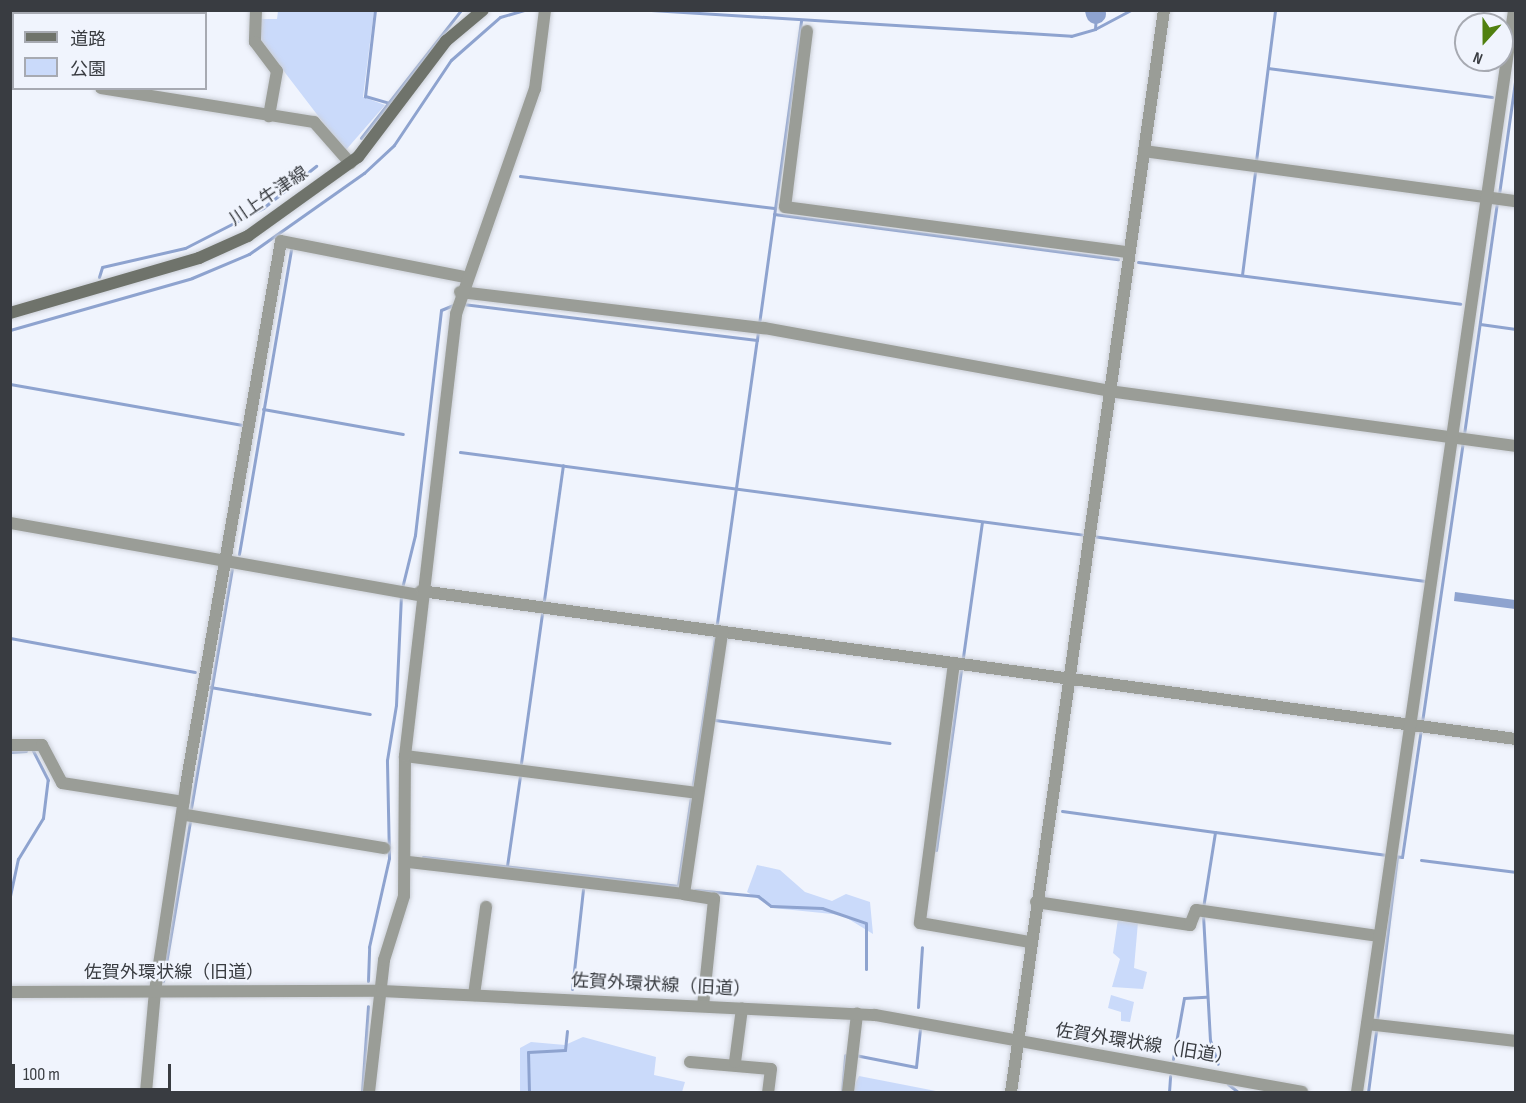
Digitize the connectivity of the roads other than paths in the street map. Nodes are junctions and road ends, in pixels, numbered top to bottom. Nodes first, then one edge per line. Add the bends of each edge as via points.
1 (256, 10) edge
2 (483, 10) edge
3 (1164, 10) edge
4 (545, 14) edge
5 (807, 31) dead end
6 (1508, 72) edge
7 (114, 90) edge
8 (269, 116) junction
9 (1144, 151) junction
10 (350, 163) junction
11 (1487, 197) junction
12 (1511, 200) edge
13 (1129, 252) junction
14 (465, 277) junction
15 (460, 292) junction
16 (10, 313) edge
17 (1109, 391) junction
18 (1452, 437) junction
19 (1515, 446) edge
20 (10, 523) edge
21 (227, 561) junction
22 (411, 592) junction
23 (722, 632) junction
24 (954, 663) junction
25 (1068, 678) junction
26 (1410, 725) junction
27 (1515, 739) edge
28 (10, 745) edge
29 (405, 756) junction
30 (698, 793) junction
31 (185, 809) junction
32 (384, 848) dead end
33 (408, 862) junction
34 (684, 894) junction
35 (1036, 902) junction
36 (486, 907) dead end
37 (1379, 936) junction
38 (1030, 942) junction
39 (155, 991) junction
40 (382, 991) junction
41 (10, 992) edge
42 (474, 995) junction
43 (703, 1006) junction
44 (742, 1008) junction
45 (857, 1014) junction
46 (1366, 1024) junction
47 (1016, 1040) junction
48 (1515, 1041) edge
49 (690, 1062) dead end
50 (735, 1062) junction
51 (1274, 1090) edge
52 (146, 1092) edge
53 (370, 1092) edge
54 (768, 1092) edge
55 (848, 1092) edge
56 (1011, 1092) edge
57 (1302, 1092) edge
58 (1357, 1092) edge

1 - 8 street via 255,42 277,71
2 - 10 main road, 川上牛津線 via 446,40 386,127
3 - 9 street
4 - 14 street via 535,89 485,239
5 - 13 street via 785,207
6 - 11 street
7 - 8 street
8 - 10 street via 314,122
9 - 11 street
9 - 13 street
10 - 16 main road, 川上牛津線 via 249,236 219,249
11 - 12 street
11 - 18 street
13 - 17 street
14 - 15 street
14 - 21 street via 281,241
15 - 17 street via 758,328
15 - 22 street
17 - 18 street
17 - 25 street
18 - 19 street
18 - 26 street
20 - 21 street
21 - 22 street
21 - 31 street
22 - 23 street
22 - 29 street
23 - 24 street
23 - 30 street
24 - 25 street
24 - 38 street via 920,923
25 - 26 street
25 - 35 street
26 - 27 street
26 - 37 street
28 - 31 street via 42,745 62,783
29 - 30 street
29 - 33 street
30 - 34 street
31 - 32 street
31 - 39 street
33 - 34 street
33 - 40 street
34 - 43 street via 714,899
35 - 37 street via 1190,924 1196,910
35 - 38 street
36 - 42 street
37 - 46 street
38 - 47 street
39 - 40 street, 佐賀外環状線（旧道）
39 - 41 street, 佐賀外環状線（旧道）
39 - 52 street
40 - 42 street, 佐賀外環状線（旧道）
40 - 53 street
42 - 43 street, 佐賀外環状線（旧道）
43 - 44 street, 佐賀外環状線（旧道）
44 - 45 street, 佐賀外環状線（旧道）
44 - 50 street
45 - 47 street, 佐賀外環状線（旧道） via 928,1020
45 - 55 street
46 - 48 street
46 - 58 street
47 - 51 street, 佐賀外環状線（旧道）
47 - 56 street
49 - 50 street
50 - 54 street via 771,1069
51 - 57 street, 佐賀外環状線（旧道）

